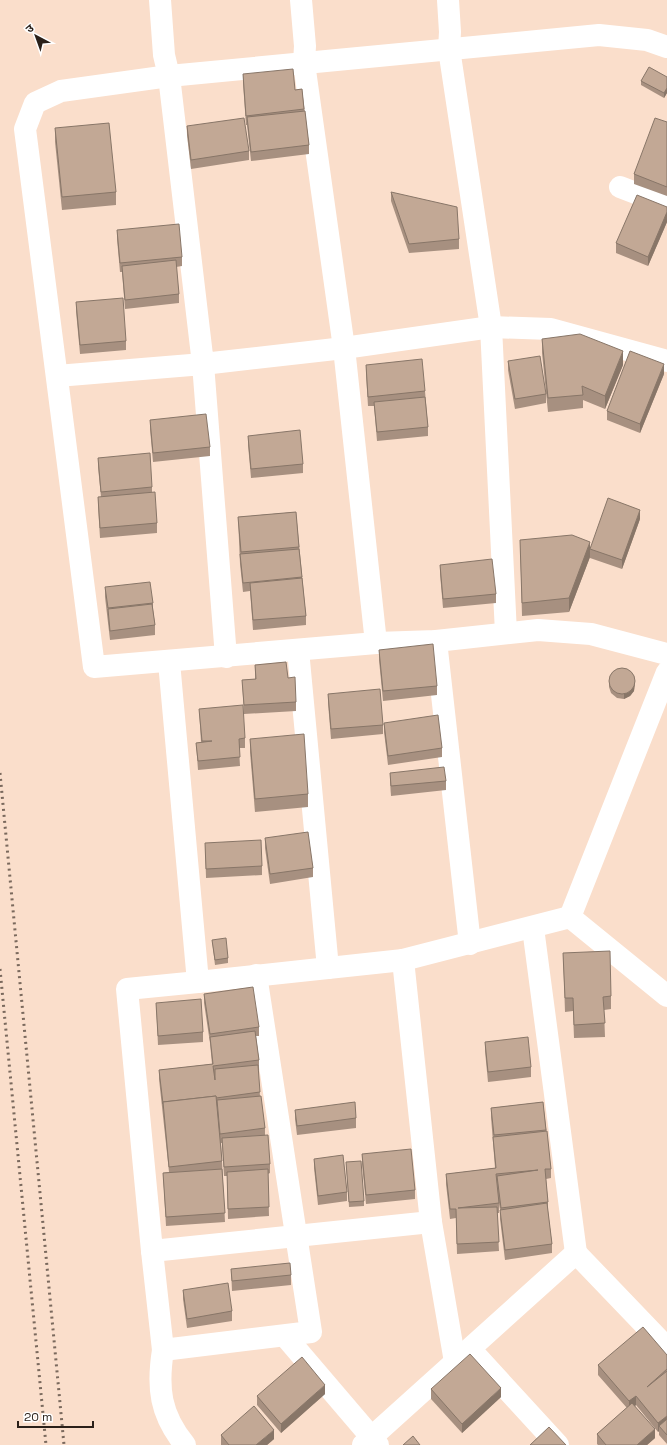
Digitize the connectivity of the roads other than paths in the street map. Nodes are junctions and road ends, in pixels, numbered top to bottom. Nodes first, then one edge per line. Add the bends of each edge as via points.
1 (160, 0) edge
2 (301, 0) edge
3 (448, 0) edge
4 (667, 47) edge
5 (449, 49) junction
6 (304, 64) junction
7 (169, 76) junction
8 (620, 187) dead end
9 (667, 205) edge
10 (491, 328) junction
11 (344, 348) junction
12 (667, 361) edge
13 (203, 364) junction
14 (57, 376) junction
15 (506, 633) junction
16 (436, 641) junction
17 (376, 643) junction
18 (298, 650) junction
19 (667, 654) edge
20 (226, 657) junction
21 (169, 662) junction
22 (667, 672) edge
23 (570, 917) junction
24 (533, 928) junction
25 (470, 944) junction
26 (403, 960) junction
27 (328, 968) junction
28 (256, 975) junction
29 (198, 982) junction
30 (667, 996) edge
31 (431, 1222) junction
32 (298, 1236) junction
33 (152, 1251) junction
34 (576, 1253) junction
35 (285, 1336) junction
36 (667, 1348) edge
37 (163, 1350) junction
38 (463, 1356) junction
39 (371, 1443) edge
40 (185, 1445) edge
41 (558, 1445) edge

1 - 7 street via 164,54
2 - 6 street
3 - 5 street
4 - 5 street via 647,40 599,35
5 - 6 street
5 - 10 street
6 - 7 street
6 - 11 street
7 - 13 street
7 - 14 street via 61,91 35,103 25,129
8 - 9 street
10 - 11 street
10 - 12 street via 551,329
10 - 15 street
11 - 13 street
11 - 17 street
13 - 14 street
13 - 20 street
14 - 21 street via 94,667
15 - 16 street
15 - 19 street via 538,630 591,634
16 - 17 street
16 - 25 street
17 - 18 street
18 - 20 street
18 - 27 street
20 - 21 street
21 - 29 street
22 - 23 street
23 - 24 street
23 - 30 street
24 - 25 street
24 - 34 street
25 - 26 street
26 - 27 street
26 - 31 street
27 - 28 street
28 - 29 street
28 - 32 street
29 - 33 street via 127,989
31 - 32 street
31 - 38 street
32 - 33 street
32 - 35 street via 311,1332
33 - 37 street
34 - 36 street
34 - 38 street
35 - 37 street
35 - 39 street
37 - 40 street via 159,1378 162,1407 174,1432
38 - 39 street
38 - 41 street

